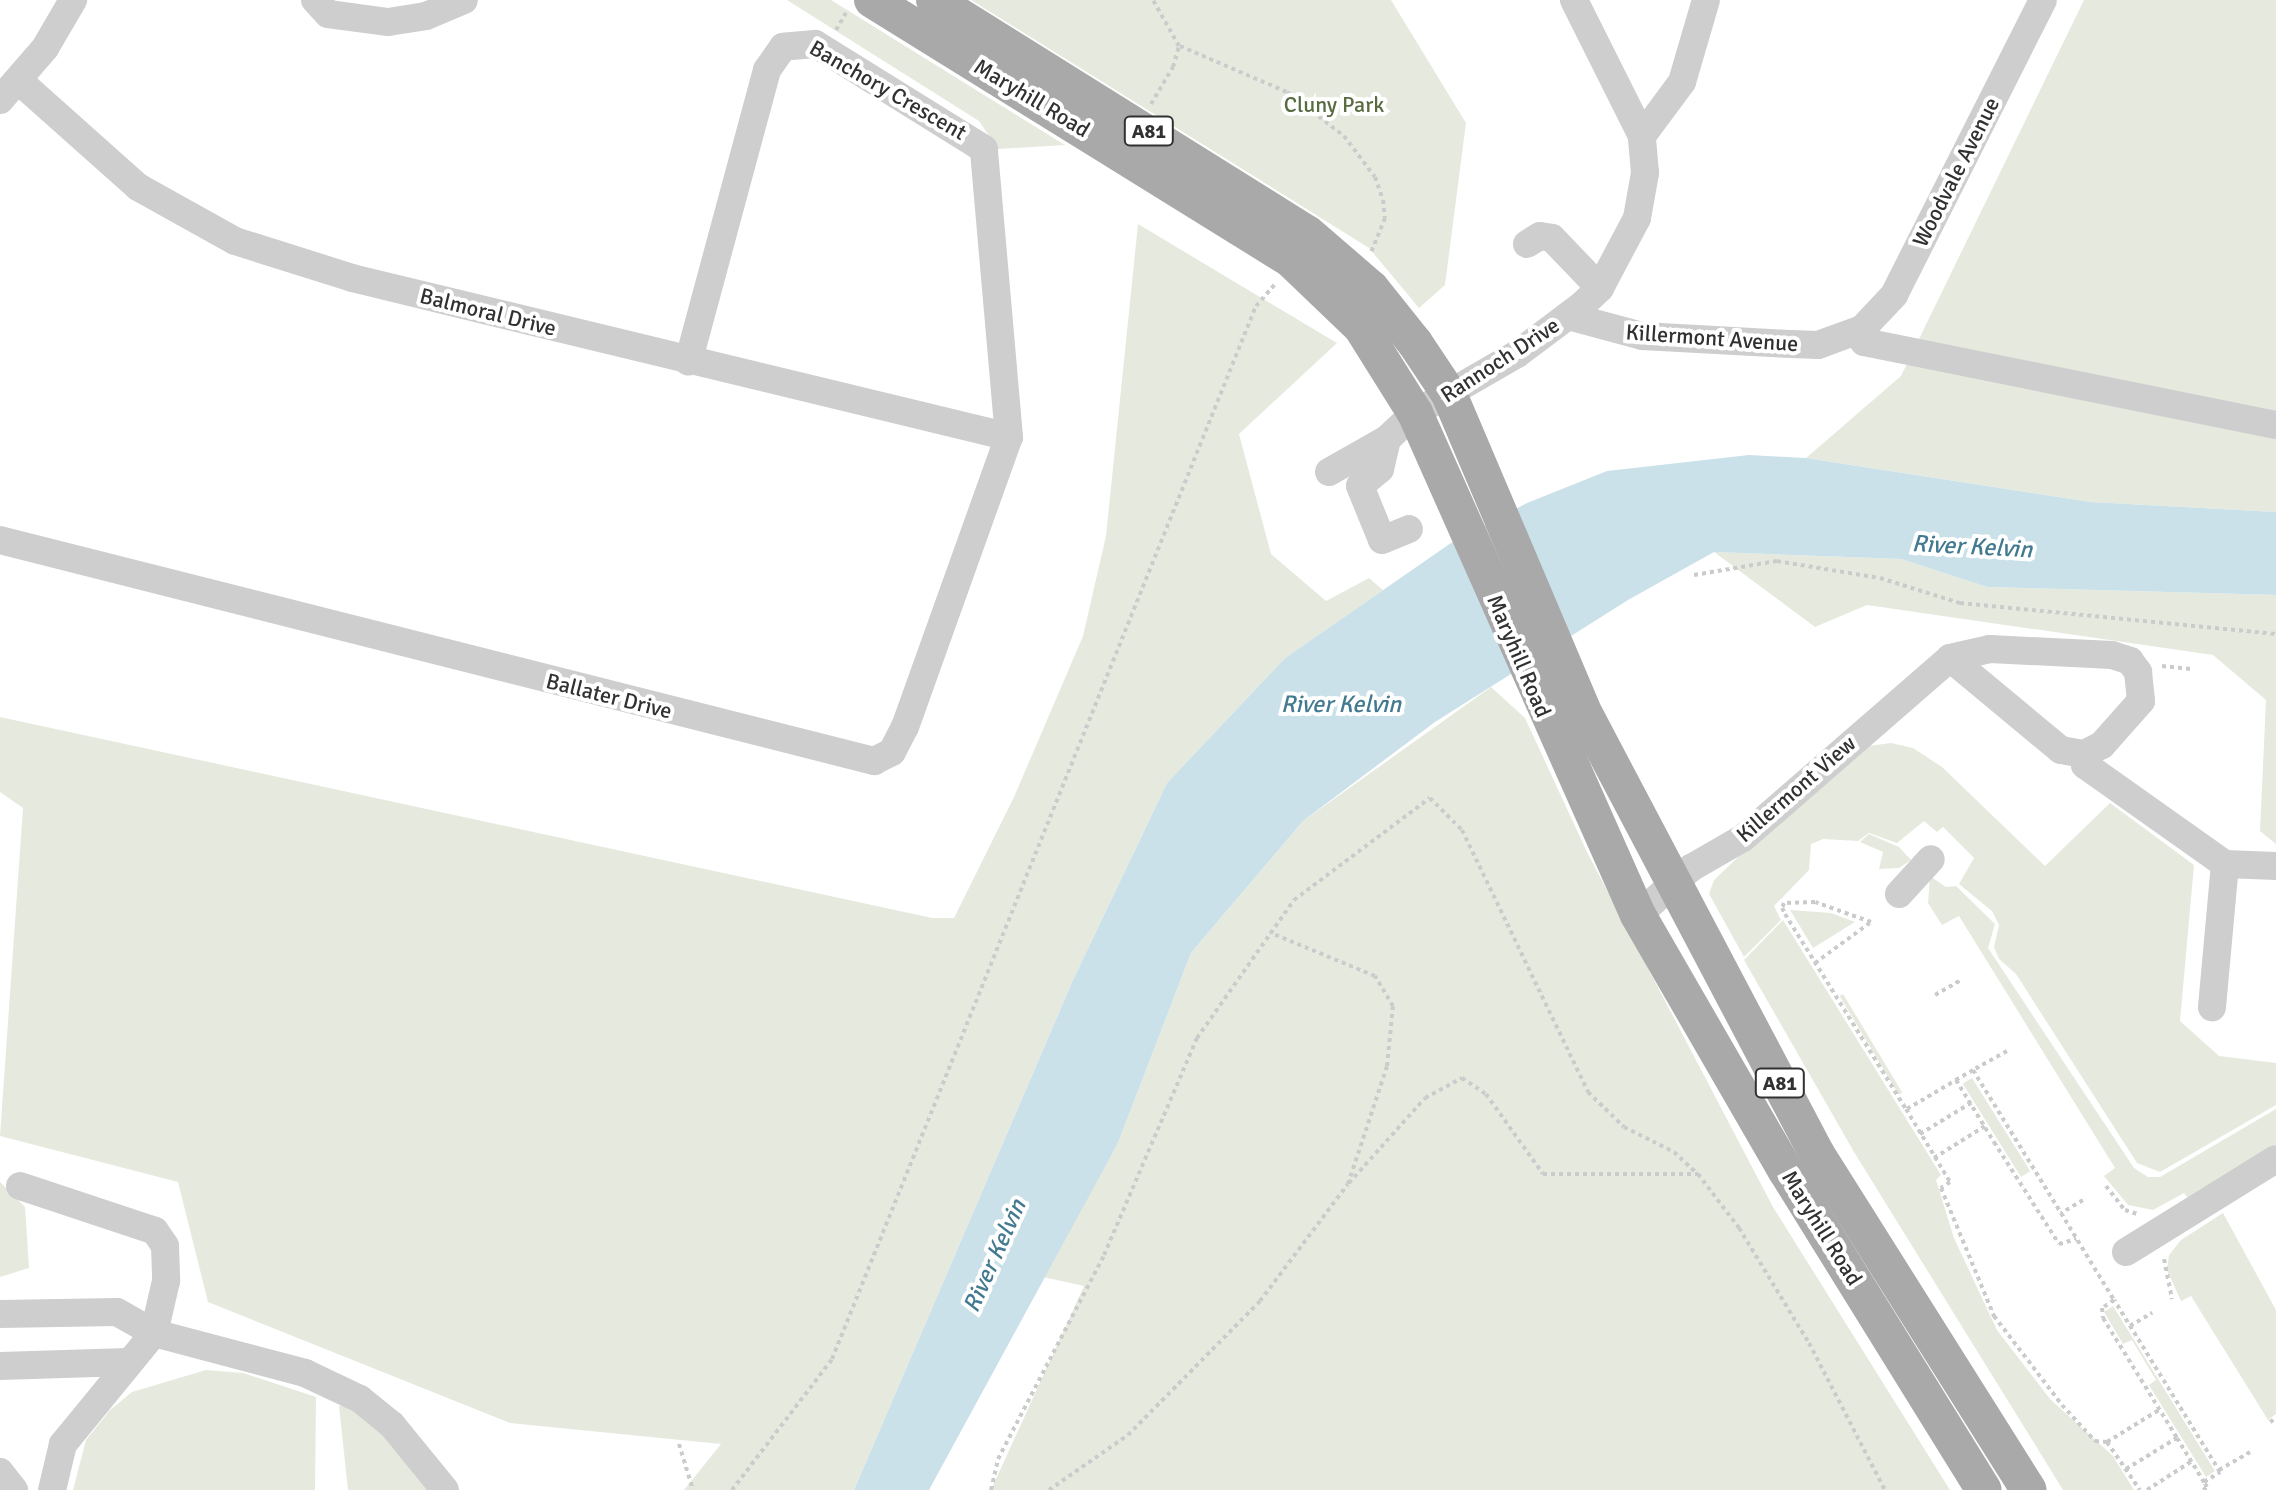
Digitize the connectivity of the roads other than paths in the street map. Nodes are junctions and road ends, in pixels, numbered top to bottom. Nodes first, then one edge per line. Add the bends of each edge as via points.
1 (73, 0) edge
2 (315, 0) edge
3 (464, 0) edge
4 (872, 0) edge
5 (934, 0) edge
6 (1574, 0) edge
7 (1706, 0) edge
8 (2043, 0) edge
9 (9, 90) edge
10 (1642, 136) junction
11 (1527, 244) dead end
12 (1298, 246) junction
13 (1600, 288) junction
14 (1568, 316) junction
15 (1856, 332) junction
16 (688, 362) junction
17 (1449, 394) junction
18 (1415, 413) junction
19 (2276, 425) edge
20 (1009, 437) junction
21 (1387, 439) junction
22 (1329, 472) dead end
23 (1409, 529) dead end
24 (0, 540) edge
25 (1950, 658) junction
26 (1586, 716) junction
27 (1552, 732) junction
28 (2084, 754) junction
29 (1931, 859) dead end
30 (2225, 864) junction
31 (2276, 866) edge
32 (1675, 881) junction
33 (1899, 894) dead end
34 (1638, 915) junction
35 (2212, 1007) dead end
36 (2276, 1159) edge
37 (20, 1186) dead end
38 (2126, 1252) dead end
39 (0, 1314) edge
40 (154, 1333) junction
41 (128, 1362) junction
42 (0, 1366) edge
43 (0, 1472) edge
44 (14, 1490) edge
45 (52, 1490) edge
46 (445, 1490) edge
47 (1984, 1490) edge
48 (2029, 1490) edge

1 - 9 street via 45,48
2 - 3 street via 328,14 388,22 426,16
4 - 12 main road, Maryhill Road / A81
5 - 12 main road, Maryhill Road / A81
6 - 10 street, Rannoch Drive
7 - 10 street via 1682,82
8 - 15 street, Woodvale Avenue via 1894,295 1878,318
9 - 16 street, Balmoral Drive via 138,187 235,241 352,278
10 - 13 street, Rannoch Drive via 1645,173 1637,218
11 - 13 street via 1540,236 1552,238
12 - 17 main road, Maryhill Road / A81 via 1356,273 1415,343
12 - 18 main road, Maryhill Road / A81 via 1361,327
13 - 14 street, Rannoch Drive
14 - 15 street, Killermont Avenue via 1642,336 1818,345
14 - 17 street, Rannoch Drive
15 - 19 street via 1864,342
16 - 20 street, Balmoral Drive
16 - 20 street, Banchory Crescent via 767,70 783,47 793,43 824,49 984,149
17 - 18 street, Rannoch Drive
17 - 26 main road, Maryhill Road / A81
18 - 21 street, Rannoch Drive
18 - 27 main road, Maryhill Road / A81
20 - 24 street, Ballater Drive via 905,727 892,752 874,761
21 - 22 street
21 - 23 street via 1380,469 1360,486 1382,540
25 - 28 street via 2061,750
25 - 28 street, Killermont View via 1990,649 2112,655 2130,661 2138,672 2141,701 2102,745
25 - 32 street, Killermont View via 1743,838
26 - 27 main road
26 - 32 main road, Maryhill Road / A81
27 - 34 main road, Maryhill Road / A81
28 - 30 street via 2085,765
29 - 33 street
30 - 31 street
30 - 35 street
32 - 34 street, Killermont View
32 - 48 main road, Maryhill Road / A81 via 1817,1154
34 - 47 main road, Maryhill Road / A81 via 1786,1171
36 - 38 street
37 - 40 street via 155,1231 165,1246 166,1281
39 - 40 street via 117,1312
40 - 41 street
40 - 46 street via 279,1365 346,1391 392,1425
41 - 42 street
41 - 45 street via 63,1444
43 - 44 street

